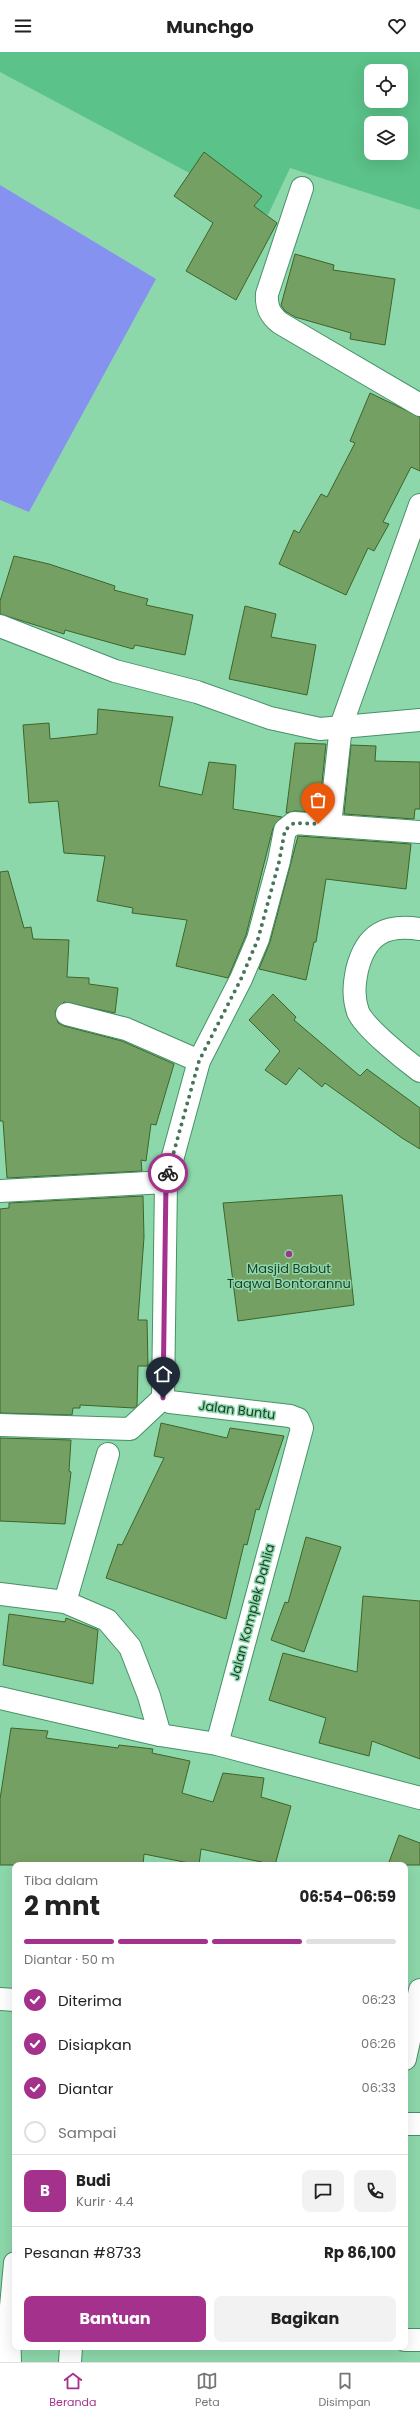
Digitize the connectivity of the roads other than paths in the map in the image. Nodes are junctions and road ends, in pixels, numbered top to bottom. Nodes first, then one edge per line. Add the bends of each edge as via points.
1 (302, 188) dead end
2 (420, 404) edge
3 (420, 505) edge
4 (0, 626) edge
5 (420, 720) edge
6 (341, 726) junction
7 (330, 825) junction
8 (420, 832) edge
9 (420, 929) edge
10 (67, 1014) dead end
11 (200, 1058) junction
12 (420, 1071) edge
13 (166, 1182) junction
14 (0, 1191) edge
15 (163, 1398) junction
16 (0, 1425) edge
17 (108, 1454) dead end
18 (287, 1480) joint
19 (0, 1594) edge
20 (65, 1602) junction
21 (0, 1698) edge
22 (160, 1735) junction
23 (217, 1744) junction
24 (420, 1798) edge
25 (420, 1990) edge
26 (0, 1999) edge
27 (12, 2000) edge
28 (409, 2017) edge
29 (408, 2028) edge
30 (408, 2124) edge
31 (420, 2124) edge
32 (12, 2327) edge
33 (408, 2340) edge
34 (420, 2340) edge
35 (71, 2350) edge
36 (10, 2362) edge
37 (70, 2362) edge

1 - 2 street via 267,294 268,309 280,323
3 - 6 street
4 - 6 street via 115,671 197,692 270,718 320,729
5 - 6 street
6 - 7 street
7 - 8 street
7 - 11 street via 294,823 285,830 258,939 241,979
9 - 12 street via 388,929 371,938 360,958 353,988 359,1012 365,1021
10 - 11 street via 126,1028
11 - 13 street
13 - 14 street
13 - 15 street
15 - 16 street via 130,1429
15 - 18 street, Jalan Buntu via 170,1402 298,1418 302,1428
17 - 20 street
18 - 23 street, Jalan Komplek Dahlia
19 - 20 street
20 - 22 street via 108,1620 130,1647 149,1696
21 - 22 street
22 - 23 street
23 - 24 street
25 - 28 street
26 - 27 street
28 - 29 street
30 - 31 street
32 - 36 street
33 - 34 street
35 - 37 street

